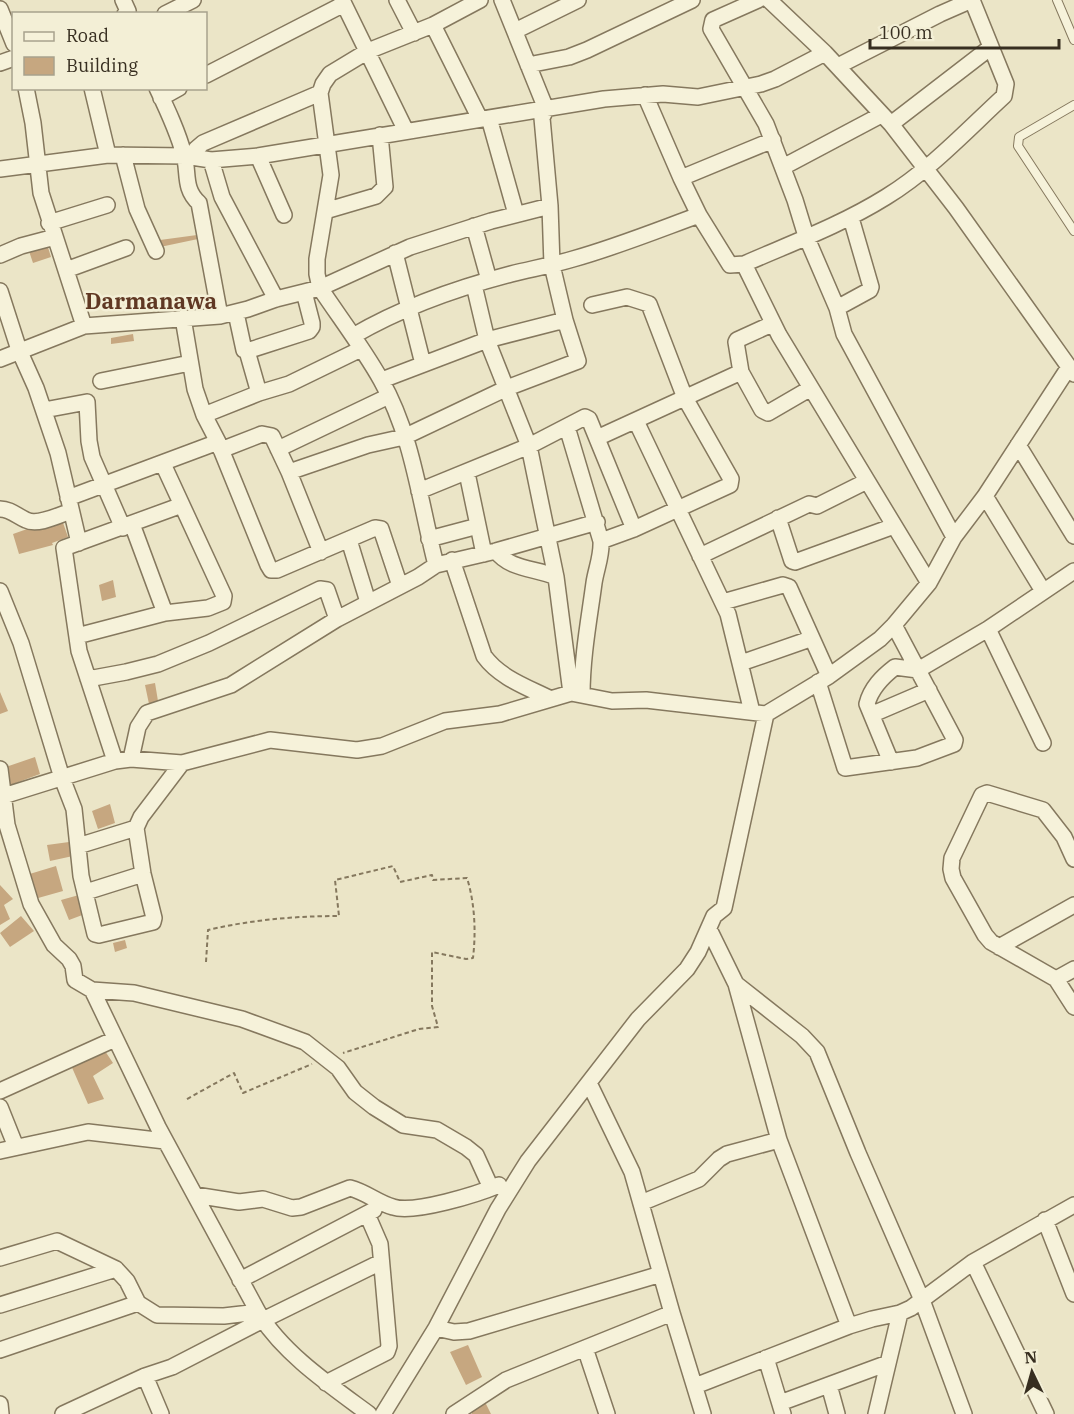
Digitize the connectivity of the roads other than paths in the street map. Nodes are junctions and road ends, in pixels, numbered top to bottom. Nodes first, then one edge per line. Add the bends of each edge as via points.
1 (397, 0) edge
2 (480, 0) edge
3 (502, 0) edge
4 (578, 0) edge
5 (692, 0) edge
6 (758, 0) edge
7 (769, 0) edge
8 (972, 0) edge
9 (1057, 0) edge
10 (189, 1) edge
11 (343, 2) edge
12 (458, 5) edge
13 (0, 9) edge
14 (169, 12) edge
15 (433, 25) junction
16 (515, 31) junction
17 (414, 33) junction
18 (12, 39) edge
19 (1074, 40) edge
20 (991, 47) junction
21 (368, 51) junction
22 (825, 53) junction
23 (528, 65) junction
24 (838, 66) junction
25 (207, 74) edge
26 (745, 87) junction
27 (26, 90) edge
28 (93, 90) edge
29 (159, 93) edge
30 (320, 93) junction
31 (645, 95) junction
32 (1074, 105) edge
33 (546, 109) junction
34 (485, 118) junction
35 (886, 120) junction
36 (406, 131) junction
37 (380, 135) junction
38 (773, 140) junction
39 (326, 145) junction
40 (115, 155) junction
41 (189, 156) junction
42 (258, 156) junction
43 (211, 159) junction
44 (38, 164) junction
45 (783, 167) junction
46 (0, 169) edge
47 (925, 169) junction
48 (681, 178) junction
49 (107, 205) dead end
50 (550, 206) junction
51 (325, 211) junction
52 (516, 214) junction
53 (284, 215) dead end
54 (699, 215) junction
55 (850, 218) junction
56 (474, 226) junction
57 (52, 230) junction
58 (1074, 231) edge
59 (806, 236) junction
60 (126, 248) dead end
61 (156, 251) dead end
62 (395, 253) junction
63 (0, 255) edge
64 (744, 264) junction
65 (552, 265) junction
66 (66, 270) junction
67 (482, 283) junction
68 (320, 288) junction
69 (0, 291) edge
70 (304, 292) junction
71 (276, 299) junction
72 (592, 305) dead end
73 (410, 308) junction
74 (837, 308) junction
75 (236, 313) junction
76 (220, 316) junction
77 (183, 318) junction
78 (565, 320) junction
79 (772, 324) junction
80 (84, 326) junction
81 (487, 340) junction
82 (357, 343) junction
83 (20, 350) junction
84 (247, 351) junction
85 (0, 359) edge
86 (189, 363) junction
87 (423, 364) junction
88 (1072, 370) edge
89 (741, 372) junction
90 (382, 380) junction
91 (101, 381) dead end
92 (507, 388) junction
93 (811, 388) junction
94 (259, 393) junction
95 (388, 396) junction
96 (685, 398) junction
97 (44, 410) junction
98 (204, 415) junction
99 (636, 421) junction
100 (567, 427) junction
101 (404, 436) junction
102 (597, 438) junction
103 (219, 446) junction
104 (529, 446) junction
105 (1018, 446) junction
106 (278, 449) junction
107 (163, 464) junction
108 (289, 472) junction
109 (467, 472) junction
110 (867, 481) junction
111 (104, 485) junction
112 (419, 491) junction
113 (985, 496) junction
114 (70, 505) junction
115 (182, 505) junction
116 (0, 509) edge
117 (678, 509) junction
118 (778, 518) junction
119 (597, 522) junction
120 (127, 526) junction
121 (478, 526) junction
122 (894, 526) junction
123 (634, 529) junction
124 (1074, 536) edge
125 (548, 537) junction
126 (954, 537) junction
127 (429, 539) junction
128 (349, 540) junction
129 (601, 541) junction
130 (79, 543) junction
131 (321, 552) junction
132 (490, 552) junction
133 (700, 556) junction
134 (452, 560) junction
135 (436, 565) junction
136 (1074, 571) edge
137 (556, 577) junction
138 (929, 583) junction
139 (400, 586) junction
140 (0, 591) edge
141 (1043, 591) junction
142 (368, 602) junction
143 (723, 602) junction
144 (165, 613) junction
145 (337, 619) junction
146 (894, 625) junction
147 (988, 629) junction
148 (77, 636) junction
149 (810, 639) junction
150 (741, 663) junction
151 (918, 669) junction
152 (88, 679) junction
153 (823, 679) junction
154 (929, 690) junction
155 (577, 694) junction
156 (551, 699) junction
157 (759, 713) junction
158 (873, 714) junction
159 (1043, 743) dead end
160 (131, 759) junction
161 (115, 761) junction
162 (891, 762) junction
163 (182, 763) junction
164 (0, 769) edge
165 (62, 778) junction
166 (1, 796) edge
167 (136, 828) junction
168 (78, 846) junction
169 (7, 854) edge
170 (1074, 859) edge
171 (143, 874) junction
172 (86, 892) junction
173 (1074, 905) edge
174 (715, 918) junction
175 (999, 947) junction
176 (1074, 969) edge
177 (1056, 979) junction
178 (736, 984) junction
179 (92, 990) junction
180 (1074, 1007) edge
181 (115, 1039) junction
182 (589, 1083) junction
183 (0, 1091) edge
184 (0, 1107) edge
185 (779, 1140) junction
186 (165, 1141) junction
187 (16, 1147) junction
188 (0, 1150) edge
189 (519, 1176) junction
190 (491, 1188) junction
191 (195, 1195) junction
192 (641, 1203) junction
193 (384, 1204) junction
194 (1074, 1205) edge
195 (367, 1214) junction
196 (1045, 1220) junction
197 (0, 1258) edge
198 (381, 1262) junction
199 (974, 1262) junction
200 (116, 1269) junction
201 (661, 1274) junction
202 (240, 1280) junction
203 (1074, 1294) edge
204 (922, 1300) junction
205 (138, 1303) junction
206 (0, 1305) edge
207 (672, 1313) junction
208 (900, 1313) junction
209 (260, 1316) junction
210 (849, 1326) junction
211 (436, 1328) junction
212 (585, 1348) junction
213 (0, 1350) edge
214 (766, 1358) junction
215 (888, 1363) junction
216 (145, 1376) junction
217 (326, 1383) junction
218 (829, 1385) junction
219 (695, 1386) junction
220 (0, 1404) edge
221 (781, 1409) edge
222 (2, 1414) edge
223 (64, 1414) edge
224 (161, 1414) edge
225 (369, 1414) edge
226 (383, 1414) edge
227 (454, 1414) edge
228 (607, 1414) edge
229 (704, 1414) edge
230 (837, 1414) edge
231 (876, 1414) edge
232 (964, 1414) edge
233 (1046, 1414) edge

1 - 17 street
2 - 12 street
3 - 16 street
4 - 16 street
5 - 23 street via 578,54
6 - 26 street via 713,20 711,25
7 - 22 street
8 - 20 street
8 - 24 street
9 - 19 lane
10 - 14 street
11 - 21 street
11 - 25 street
12 - 15 street
13 - 18 street
15 - 17 street
15 - 34 street
16 - 23 street
17 - 21 street
20 - 35 street
20 - 47 street via 1006,84 1004,96
21 - 30 street via 330,74
21 - 36 street
22 - 24 street
22 - 26 street via 775,80
23 - 33 street
24 - 35 street
26 - 31 street via 698,97
26 - 38 street
27 - 44 street
28 - 40 street
29 - 41 street
30 - 39 street
30 - 41 street via 203,143
31 - 33 street
31 - 48 street
32 - 58 lane via 1017,141
33 - 34 street
33 - 50 street via 542,118
34 - 36 street
34 - 52 street
35 - 45 street
35 - 47 street
36 - 37 street
37 - 39 street
37 - 51 street via 385,187 382,192
38 - 45 street
38 - 48 street
39 - 42 street
39 - 51 street via 331,175
40 - 41 street
40 - 44 street
40 - 61 street
41 - 43 street
41 - 76 street via 186,180 199,204
42 - 43 street
42 - 53 street
43 - 71 street via 222,197
44 - 46 street
44 - 57 street via 41,193
45 - 59 street
47 - 55 street
47 - 88 street
48 - 54 street
49 - 57 street
50 - 52 street
50 - 65 street
51 - 68 street via 317,259
52 - 56 street
54 - 64 street via 730,265
54 - 65 street
55 - 59 street
55 - 74 street via 871,287
56 - 62 street
56 - 67 street
57 - 63 street
57 - 66 street
59 - 64 street
59 - 74 street
60 - 66 street
62 - 68 street
62 - 73 street
64 - 79 street
65 - 67 street
65 - 78 street
66 - 80 street
67 - 73 street
67 - 81 street
68 - 70 street
68 - 82 street
69 - 83 street
70 - 71 street
70 - 84 street via 312,323 309,331
71 - 75 street
72 - 96 street via 627,297 649,304
73 - 82 street via 376,323
73 - 87 street
74 - 126 street via 848,341
75 - 76 street
75 - 84 street
76 - 77 street
77 - 80 street
77 - 86 street
78 - 81 street
78 - 92 street via 578,363
79 - 89 street via 737,340
79 - 93 street
80 - 83 street
81 - 87 street
81 - 92 street
82 - 90 street
82 - 94 street via 289,384
83 - 85 street
83 - 97 street
84 - 94 street
86 - 91 street
86 - 98 street
87 - 90 street
88 - 105 street
89 - 93 street via 764,412
89 - 96 street
90 - 95 street
92 - 101 street
92 - 104 street
93 - 110 street
94 - 98 street
95 - 101 street
95 - 106 street
96 - 99 street
96 - 117 street via 731,479 730,485
97 - 111 street via 87,402 92,457
97 - 114 street
98 - 103 street
99 - 102 street
99 - 117 street
100 - 102 street via 588,418
100 - 104 street
100 - 119 street
101 - 108 street
101 - 112 street
102 - 123 street
103 - 106 street via 262,434 272,436
103 - 107 street
103 - 131 street via 271,570
104 - 109 street
104 - 125 street
105 - 113 street
105 - 124 street
106 - 108 street
107 - 111 street
107 - 115 street
108 - 131 street
109 - 112 street
109 - 121 street
110 - 118 street via 817,506 809,504
110 - 122 street
111 - 114 street
111 - 120 street
112 - 127 street
113 - 126 street
113 - 141 street
114 - 116 street via 36,522
114 - 130 street
115 - 120 street
115 - 144 street via 224,599 208,608
117 - 123 street
117 - 133 street
118 - 122 street via 795,562
118 - 133 street
119 - 125 street
119 - 129 street
120 - 130 street
120 - 144 street
121 - 127 street
121 - 132 street
122 - 138 street
123 - 129 street
125 - 132 street
125 - 137 street
126 - 138 street
127 - 135 street
128 - 131 street
128 - 139 street via 381,529
128 - 142 street
129 - 155 street
130 - 148 street via 63,550
132 - 134 street
132 - 137 street via 506,563
133 - 143 street
134 - 135 street
134 - 156 street via 484,656 506,677
135 - 139 street
136 - 141 street
137 - 155 street
138 - 146 street
139 - 142 street
140 - 165 street via 21,643
141 - 147 street
142 - 145 street
143 - 149 street via 787,586
143 - 150 street
144 - 148 street
145 - 152 street via 327,590 320,589 158,664
145 - 160 street via 231,686 147,713 138,727
146 - 151 street
146 - 153 street
147 - 151 street
147 - 159 street
148 - 152 street
149 - 150 street
149 - 153 street
150 - 157 street
151 - 154 street
151 - 158 street via 895,667 880,680 867,704
152 - 161 street
153 - 157 street
153 - 162 street via 845,768
154 - 158 street
154 - 162 street via 954,744 924,756
155 - 156 street
155 - 157 street via 612,701 646,700
156 - 163 street via 500,714 445,721 370,749 270,740
157 - 174 street
158 - 162 street
160 - 161 street
160 - 163 street
161 - 165 street
163 - 167 street
164 - 166 street
165 - 166 street
165 - 168 street via 74,809
166 - 169 street
167 - 168 street
167 - 171 street
168 - 172 street
169 - 179 street via 38,920 54,945 69,959 73,972
170 - 175 street via 1064,837 1043,810 989,793 982,795 952,858 951,869 985,935
171 - 172 street
171 - 172 street via 154,918 151,924 95,934
173 - 175 street
174 - 178 street
174 - 182 street via 687,969 638,1018
175 - 177 street
176 - 177 street
177 - 180 street
178 - 185 street
178 - 204 street via 795,1029 817,1052
179 - 181 street
179 - 190 street via 134,993 242,1019 305,1042 338,1068 355,1092 374,1107 403,1125 437,1130 466,1147 476,1155
181 - 183 street
181 - 186 street
182 - 189 street
182 - 192 street via 626,1156
184 - 187 street
185 - 192 street via 727,1154 699,1179
185 - 210 street
186 - 187 street via 88,1132
186 - 191 street
187 - 188 street
189 - 190 street
189 - 211 street
190 - 193 street via 427,1206 404,1209
191 - 193 street via 239,1202 263,1199 292,1208 350,1188
191 - 202 street
192 - 201 street
193 - 195 street
194 - 196 street
195 - 198 street via 380,1244
195 - 202 street
196 - 199 street
196 - 203 street
197 - 200 street via 57,1241
198 - 209 street
198 - 217 street via 387,1352
199 - 204 street
199 - 233 street
200 - 205 street
200 - 206 street
201 - 207 street
201 - 211 street via 470,1331
202 - 209 street
204 - 208 street
204 - 232 street
205 - 209 street via 157,1315
205 - 213 street
207 - 212 street
207 - 219 street
208 - 210 street
208 - 215 street
209 - 216 street via 172,1367
209 - 217 street
210 - 214 street
211 - 226 street
212 - 227 street via 506,1380
212 - 228 street
214 - 219 street
214 - 221 street
215 - 218 street
215 - 231 street
216 - 223 street
216 - 224 street
217 - 225 street
218 - 221 street
218 - 230 street
219 - 229 street
220 - 222 street

